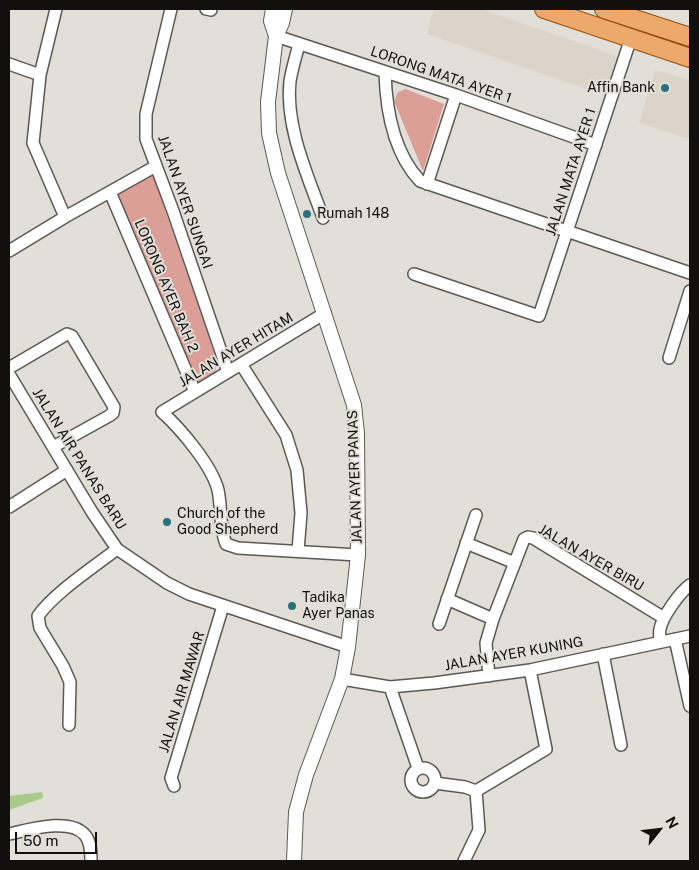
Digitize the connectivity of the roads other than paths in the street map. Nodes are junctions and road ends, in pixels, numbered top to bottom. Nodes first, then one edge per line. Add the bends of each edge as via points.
1 (56, 9) edge
2 (171, 9) edge
3 (273, 9) edge
4 (285, 9) edge
5 (544, 9) edge
6 (604, 9) edge
7 (276, 36) junction
8 (690, 37) edge
9 (631, 38) junction
10 (298, 44) junction
11 (690, 58) edge
12 (9, 64) edge
13 (385, 72) junction
14 (40, 75) junction
15 (456, 95) junction
16 (596, 145) junction
17 (156, 166) junction
18 (427, 184) junction
19 (110, 192) junction
20 (65, 217) junction
21 (323, 218) dead end
22 (567, 231) junction
23 (9, 251) edge
24 (690, 273) edge
25 (414, 274) dead end
26 (690, 290) edge
27 (325, 313) junction
28 (669, 358) dead end
29 (241, 364) junction
30 (9, 368) edge
31 (228, 372) junction
32 (9, 374) edge
33 (195, 392) junction
34 (53, 447) junction
35 (67, 470) junction
36 (9, 508) edge
37 (476, 516) dead end
38 (466, 543) junction
39 (117, 549) junction
40 (298, 551) junction
41 (358, 555) junction
42 (515, 563) junction
43 (690, 585) edge
44 (447, 599) junction
45 (223, 606) junction
46 (664, 618) junction
47 (493, 619) junction
48 (439, 624) dead end
49 (690, 636) edge
50 (675, 639) junction
51 (660, 642) junction
52 (348, 647) junction
53 (603, 654) junction
54 (530, 670) junction
55 (489, 676) junction
56 (342, 679) junction
57 (390, 687) junction
58 (690, 706) edge
59 (69, 725) dead end
60 (620, 745) dead end
61 (418, 768) junction
62 (435, 783) junction
63 (174, 786) dead end
64 (476, 791) junction
65 (9, 834) edge
66 (91, 861) edge
67 (294, 861) edge
68 (464, 861) edge

1 - 14 street
2 - 17 street, JALAN AYER SUNGAI via 146,114 146,139
3 - 7 street, JALAN AYER PANAS via 271,21
4 - 7 street, JALAN AYER PANAS
5 - 9 main road
6 - 8 main road
7 - 10 street, LORONG MATA AYER 1
7 - 27 street, JALAN AYER PANAS via 268,102 269,133 278,173
9 - 11 main road
9 - 16 street, JALAN MATA AYER 1
10 - 13 street, LORONG MATA AYER 1
10 - 21 street via 290,82 292,117
12 - 14 street
13 - 15 street, LORONG MATA AYER 1
13 - 18 street via 385,97 392,131 408,168
14 - 20 street via 33,143
15 - 16 street, LORONG MATA AYER 1
15 - 18 street
16 - 22 street, JALAN MATA AYER 1
17 - 19 street
17 - 31 street, JALAN AYER SUNGAI
18 - 22 street
19 - 20 street
19 - 33 street, LORONG AYER BAH 2
20 - 23 street
22 - 24 street
22 - 25 street, JALAN MATA AYER 1 via 539,316
26 - 28 street
27 - 29 street, JALAN AYER HITAM
27 - 41 street, JALAN AYER PANAS via 356,419
29 - 31 street, JALAN AYER HITAM
29 - 40 street via 286,435 297,470 301,512
30 - 34 street via 67,334 72,336 114,407 109,416
31 - 33 street, JALAN AYER HITAM
32 - 34 street, JALAN AIR PANAS BARU
33 - 40 street, JALAN AYER HITAM via 162,412 175,424 211,473 218,490 226,544 238,548
34 - 35 street, JALAN AIR PANAS BARU
35 - 36 street
35 - 39 street, JALAN AIR PANAS BARU
37 - 38 street
38 - 42 street
38 - 44 street
39 - 45 street, JALAN AIR PANAS BARU via 167,583
39 - 59 street via 58,595 38,616 40,628 70,682
40 - 41 street
41 - 52 street, JALAN AYER PANAS
42 - 46 street, JALAN AYER BIRU via 524,539 532,538
42 - 47 street, JALAN AYER BIRU
43 - 46 street
44 - 47 street
44 - 48 street
45 - 52 street, JALAN AIR PANAS BARU
45 - 63 street, JALAN AIR MAWAR via 171,778
46 - 51 street
47 - 55 street, JALAN AYER BIRU via 486,643
49 - 50 street, JALAN AYER KUNING
50 - 51 street, JALAN AYER KUNING
50 - 58 street
51 - 53 street, JALAN AYER KUNING
52 - 56 street, JALAN AYER PANAS
53 - 54 street, JALAN AYER KUNING
53 - 60 street
54 - 55 street, JALAN AYER KUNING
54 - 64 street via 546,749
55 - 57 street, JALAN AYER KUNING
56 - 57 street, JALAN AYER KUNING
56 - 67 street, JALAN AYER PANAS via 306,775 296,812
57 - 61 street
61 - 62 street via 429,769
61 - 62 street via 410,778 414,789 426,792
62 - 64 street
64 - 68 street via 479,830
65 - 66 street via 48,826 75,827 86,835

